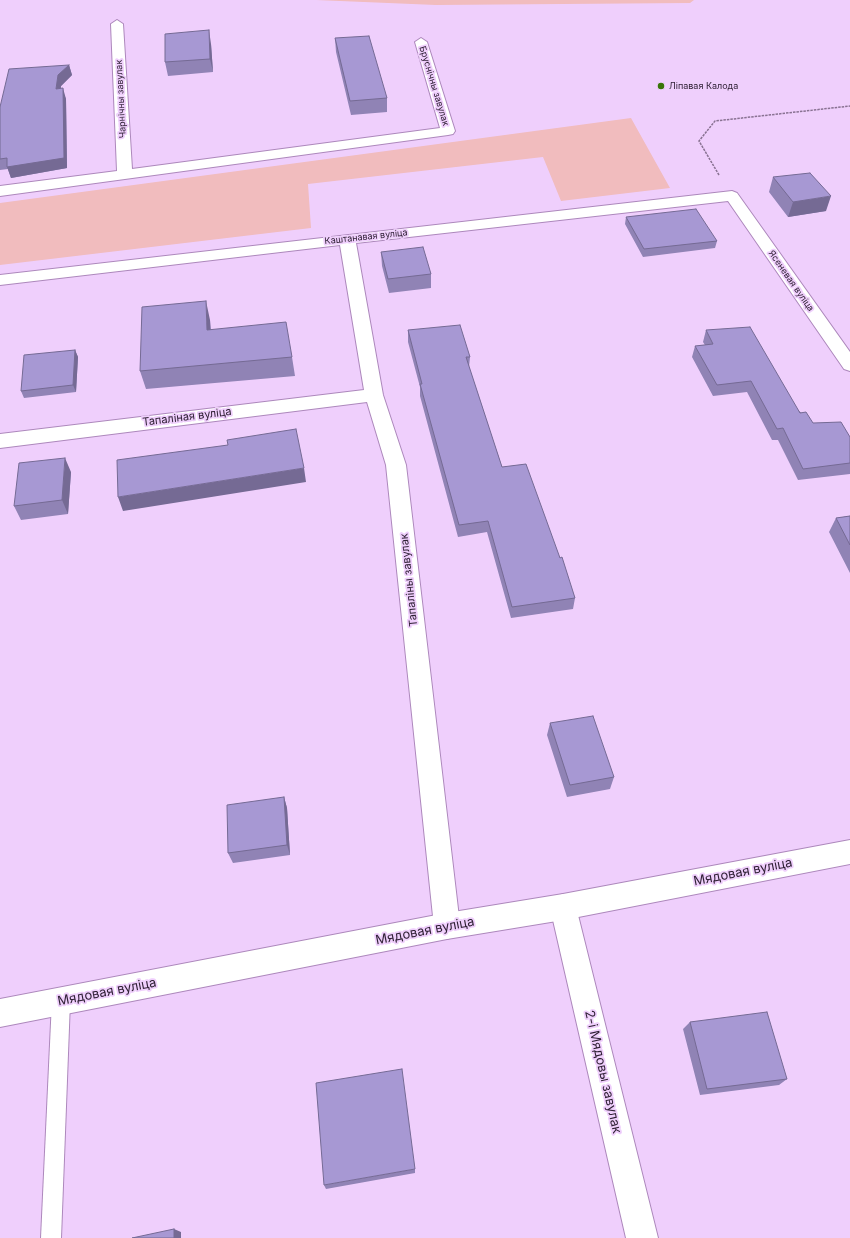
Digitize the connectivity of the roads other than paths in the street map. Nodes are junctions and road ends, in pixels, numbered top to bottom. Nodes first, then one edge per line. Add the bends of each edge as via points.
1 (117, 24) dead end
2 (421, 42) dead end
3 (125, 174) junction
4 (0, 191) edge
5 (732, 196) joint
6 (348, 239) junction
7 (0, 280) edge
8 (850, 365) edge
9 (374, 395) junction
10 (0, 441) edge
11 (850, 852) edge
12 (563, 907) junction
13 (447, 926) junction
14 (61, 1001) junction
15 (0, 1013) edge
16 (51, 1238) edge
17 (642, 1238) edge

1 - 3 street, Чарнічны завулак
2 - 3 street, Бруснічны завулак via 448,131
3 - 4 street
5 - 6 street, Каштанавая вуліца
5 - 8 street, Ясеневая вуліца
6 - 7 street, Каштанавая вуліца
6 - 9 street, Тапаліны завулак
9 - 10 street, Тапаліная вуліца
9 - 13 street, Тапаліны завулак via 396,466
11 - 12 street, Мядовая вуліца
12 - 13 street, Мядовая вуліца
12 - 17 street, 2-і Мядовы завулак
13 - 14 street, Мядовая вуліца
14 - 15 street, Мядовая вуліца
14 - 16 lane

